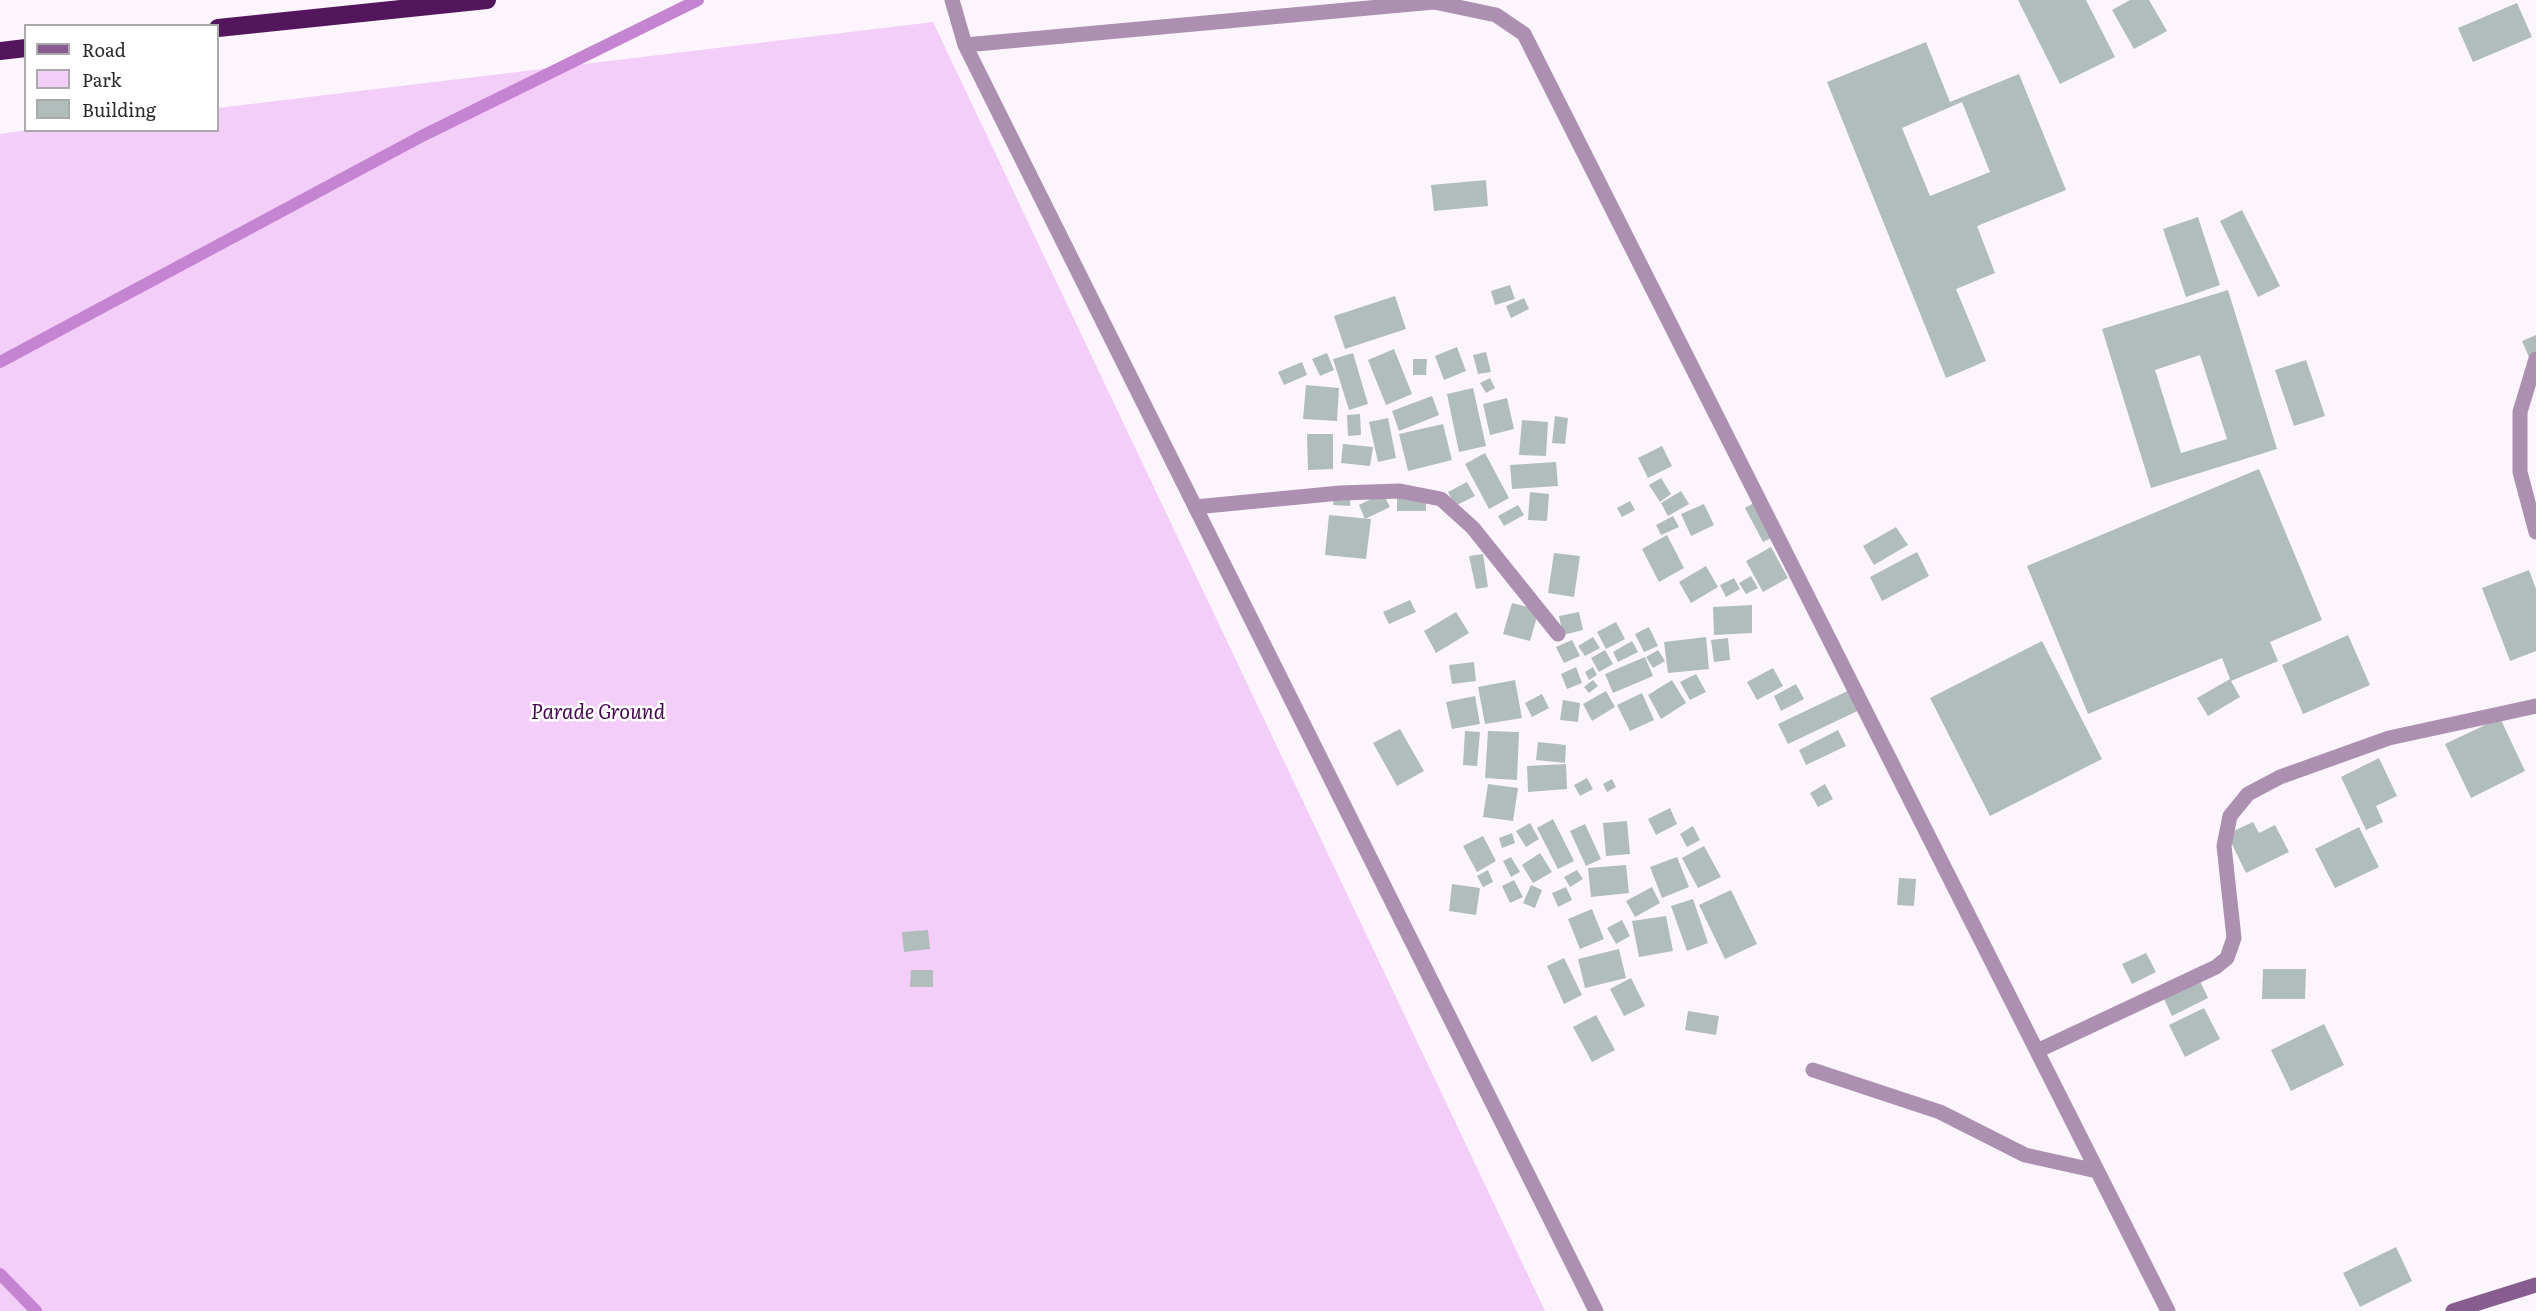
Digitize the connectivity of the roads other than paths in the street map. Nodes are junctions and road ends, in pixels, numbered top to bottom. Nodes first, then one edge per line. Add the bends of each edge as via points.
1 (487, 0) edge
2 (952, 0) edge
3 (219, 28) edge
4 (965, 45) junction
5 (24, 48) edge
6 (0, 51) edge
7 (2536, 359) edge
8 (1196, 507) junction
9 (2536, 532) edge
10 (1558, 634) dead end
11 (2536, 706) edge
12 (2037, 1052) junction
13 (1813, 1070) dead end
14 (2097, 1171) junction
15 (2536, 1285) edge
16 (1596, 1311) edge
17 (2168, 1311) edge
18 (2453, 1311) edge

1 - 3 highway
2 - 4 street
4 - 8 street
4 - 12 street via 1434,2 1496,15 1524,34
5 - 6 highway
7 - 9 street via 2520,412 2520,472
8 - 10 street via 1400,491 1442,499 1473,528
8 - 16 street
11 - 12 street via 2389,738 2280,777 2248,794 2230,816 2224,846 2234,938 2227,958 2216,967
12 - 14 street
13 - 14 street via 1940,1112 2025,1155
14 - 17 street
15 - 18 main road

